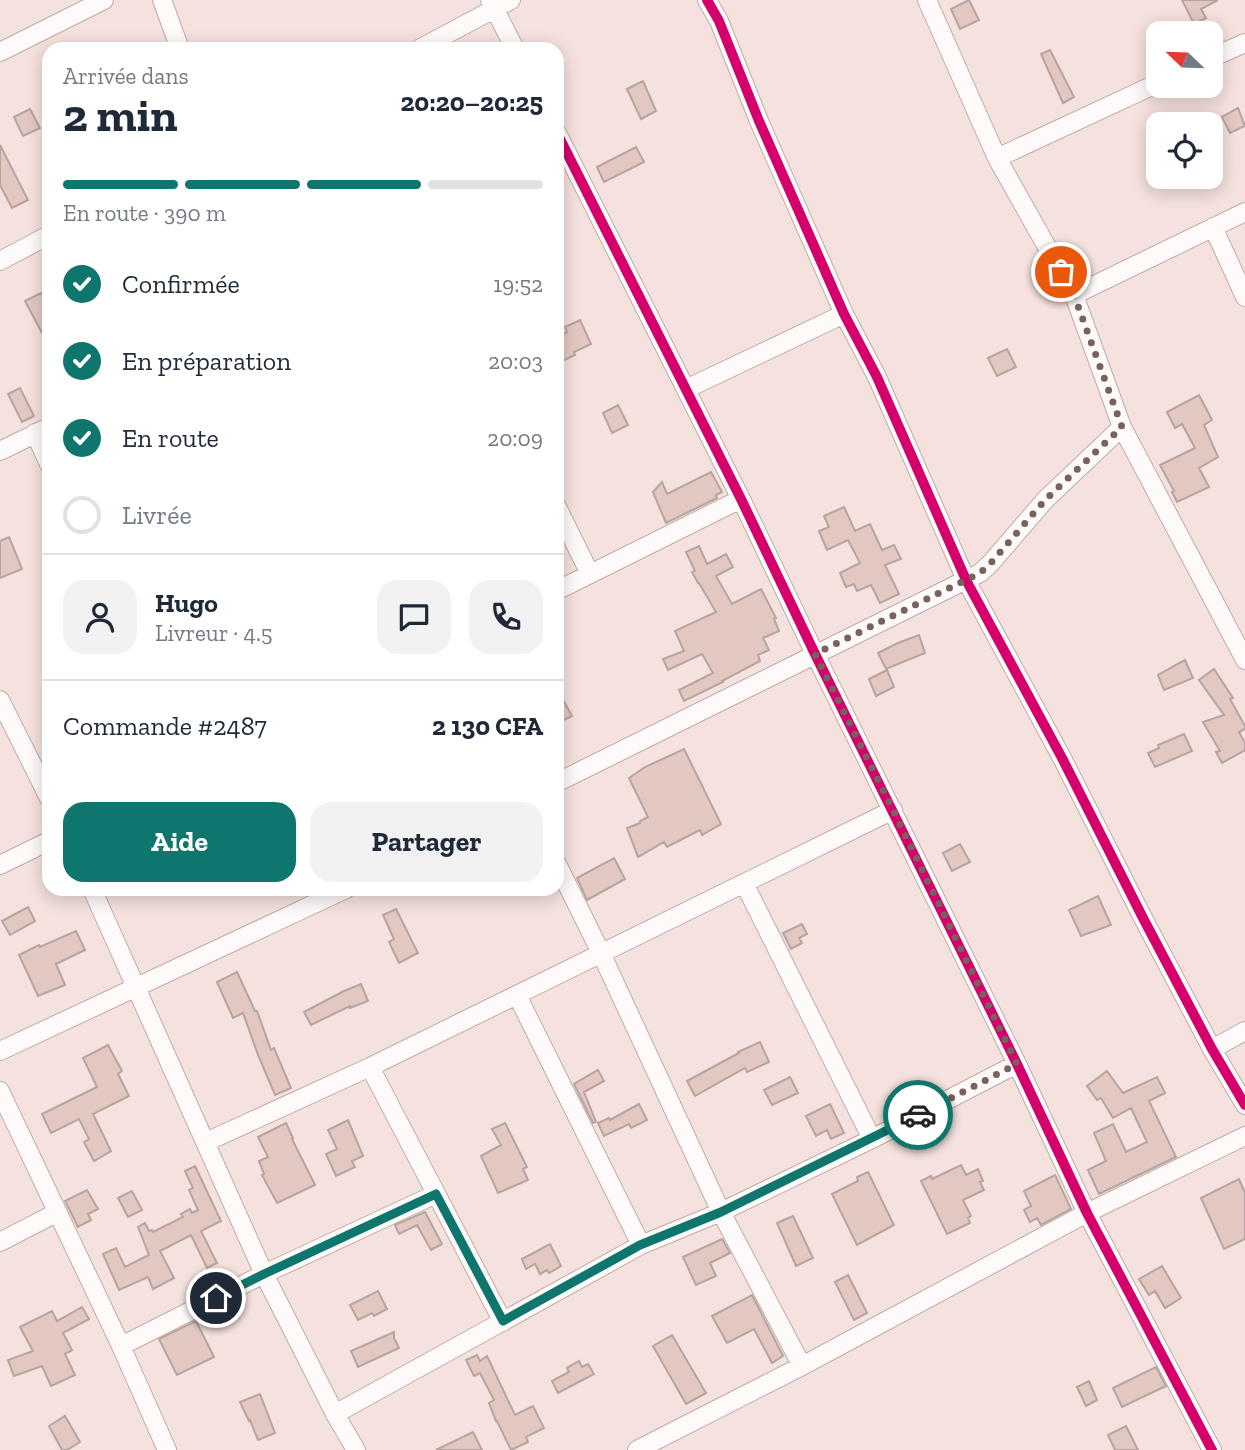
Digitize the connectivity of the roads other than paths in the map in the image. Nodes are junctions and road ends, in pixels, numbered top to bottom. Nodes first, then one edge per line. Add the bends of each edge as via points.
1 (104, 0) edge
2 (162, 0) edge
3 (511, 0) edge
4 (707, 0) edge
5 (927, 0) edge
6 (493, 5) edge
7 (177, 42) edge
8 (431, 42) edge
9 (512, 42) edge
10 (1245, 43) edge
11 (0, 52) edge
12 (1223, 53) edge
13 (1146, 89) edge
14 (564, 146) edge
15 (997, 158) junction
16 (574, 164) junction
17 (564, 169) edge
18 (1245, 212) edge
19 (1213, 227) junction
20 (42, 239) edge
21 (0, 261) edge
22 (1074, 295) junction
23 (1245, 297) edge
24 (844, 314) junction
25 (686, 389) junction
26 (1122, 427) junction
27 (42, 430) edge
28 (0, 451) edge
29 (741, 499) junction
30 (564, 521) edge
31 (590, 574) junction
32 (965, 580) junction
33 (564, 587) edge
34 (815, 654) junction
35 (1245, 660) edge
36 (0, 700) edge
37 (564, 779) edge
38 (42, 784) edge
39 (893, 810) junction
40 (42, 844) edge
41 (0, 865) edge
42 (564, 878) edge
43 (744, 883) junction
44 (95, 896) edge
45 (331, 896) edge
46 (601, 953) junction
47 (136, 986) junction
48 (517, 995) junction
49 (1245, 1031) edge
50 (1212, 1049) junction
51 (0, 1051) edge
52 (1017, 1064) junction
53 (370, 1067) junction
54 (0, 1091) edge
55 (1245, 1105) edge
56 (1245, 1136) edge
57 (872, 1139) junction
58 (206, 1142) junction
59 (436, 1194) junction
60 (721, 1212) junction
61 (56, 1213) junction
62 (1087, 1213) junction
63 (0, 1242) edge
64 (640, 1245) junction
65 (264, 1274) junction
66 (503, 1321) junction
67 (121, 1346) junction
68 (802, 1366) junction
69 (335, 1414) junction
70 (167, 1450) edge
71 (356, 1450) edge
72 (637, 1450) edge
73 (1212, 1450) edge

1 - 11 street
2 - 7 street
3 - 6 street
4 - 24 street
5 - 15 street
6 - 8 street
6 - 9 street
10 - 12 street
13 - 15 street
14 - 16 street
15 - 22 street
16 - 17 street
16 - 25 street
18 - 19 street
19 - 22 street
19 - 23 street
20 - 21 street
22 - 26 street
24 - 25 street
24 - 32 street via 877,377
25 - 29 street
26 - 32 street via 1045,500 990,564
26 - 35 street
27 - 28 street
29 - 31 street
29 - 34 street
30 - 31 street
31 - 33 street
32 - 34 street
32 - 50 street
34 - 37 street
34 - 39 street
36 - 38 street
39 - 43 street
39 - 52 street
40 - 41 street
42 - 46 street
43 - 46 street
43 - 57 street
44 - 47 street
45 - 47 street
46 - 48 street
46 - 60 street
47 - 51 street
47 - 58 street
48 - 53 street
48 - 64 street
49 - 50 street
50 - 55 street
52 - 57 street
52 - 62 street
53 - 58 street
53 - 59 street
54 - 61 street
56 - 62 street
57 - 60 street
58 - 65 street
59 - 65 street
59 - 66 street
60 - 64 street
60 - 68 street
61 - 63 street
61 - 67 street
62 - 68 street
62 - 73 street
64 - 66 street
65 - 67 street
65 - 69 street
66 - 69 street
67 - 70 street
68 - 72 street
69 - 71 street

